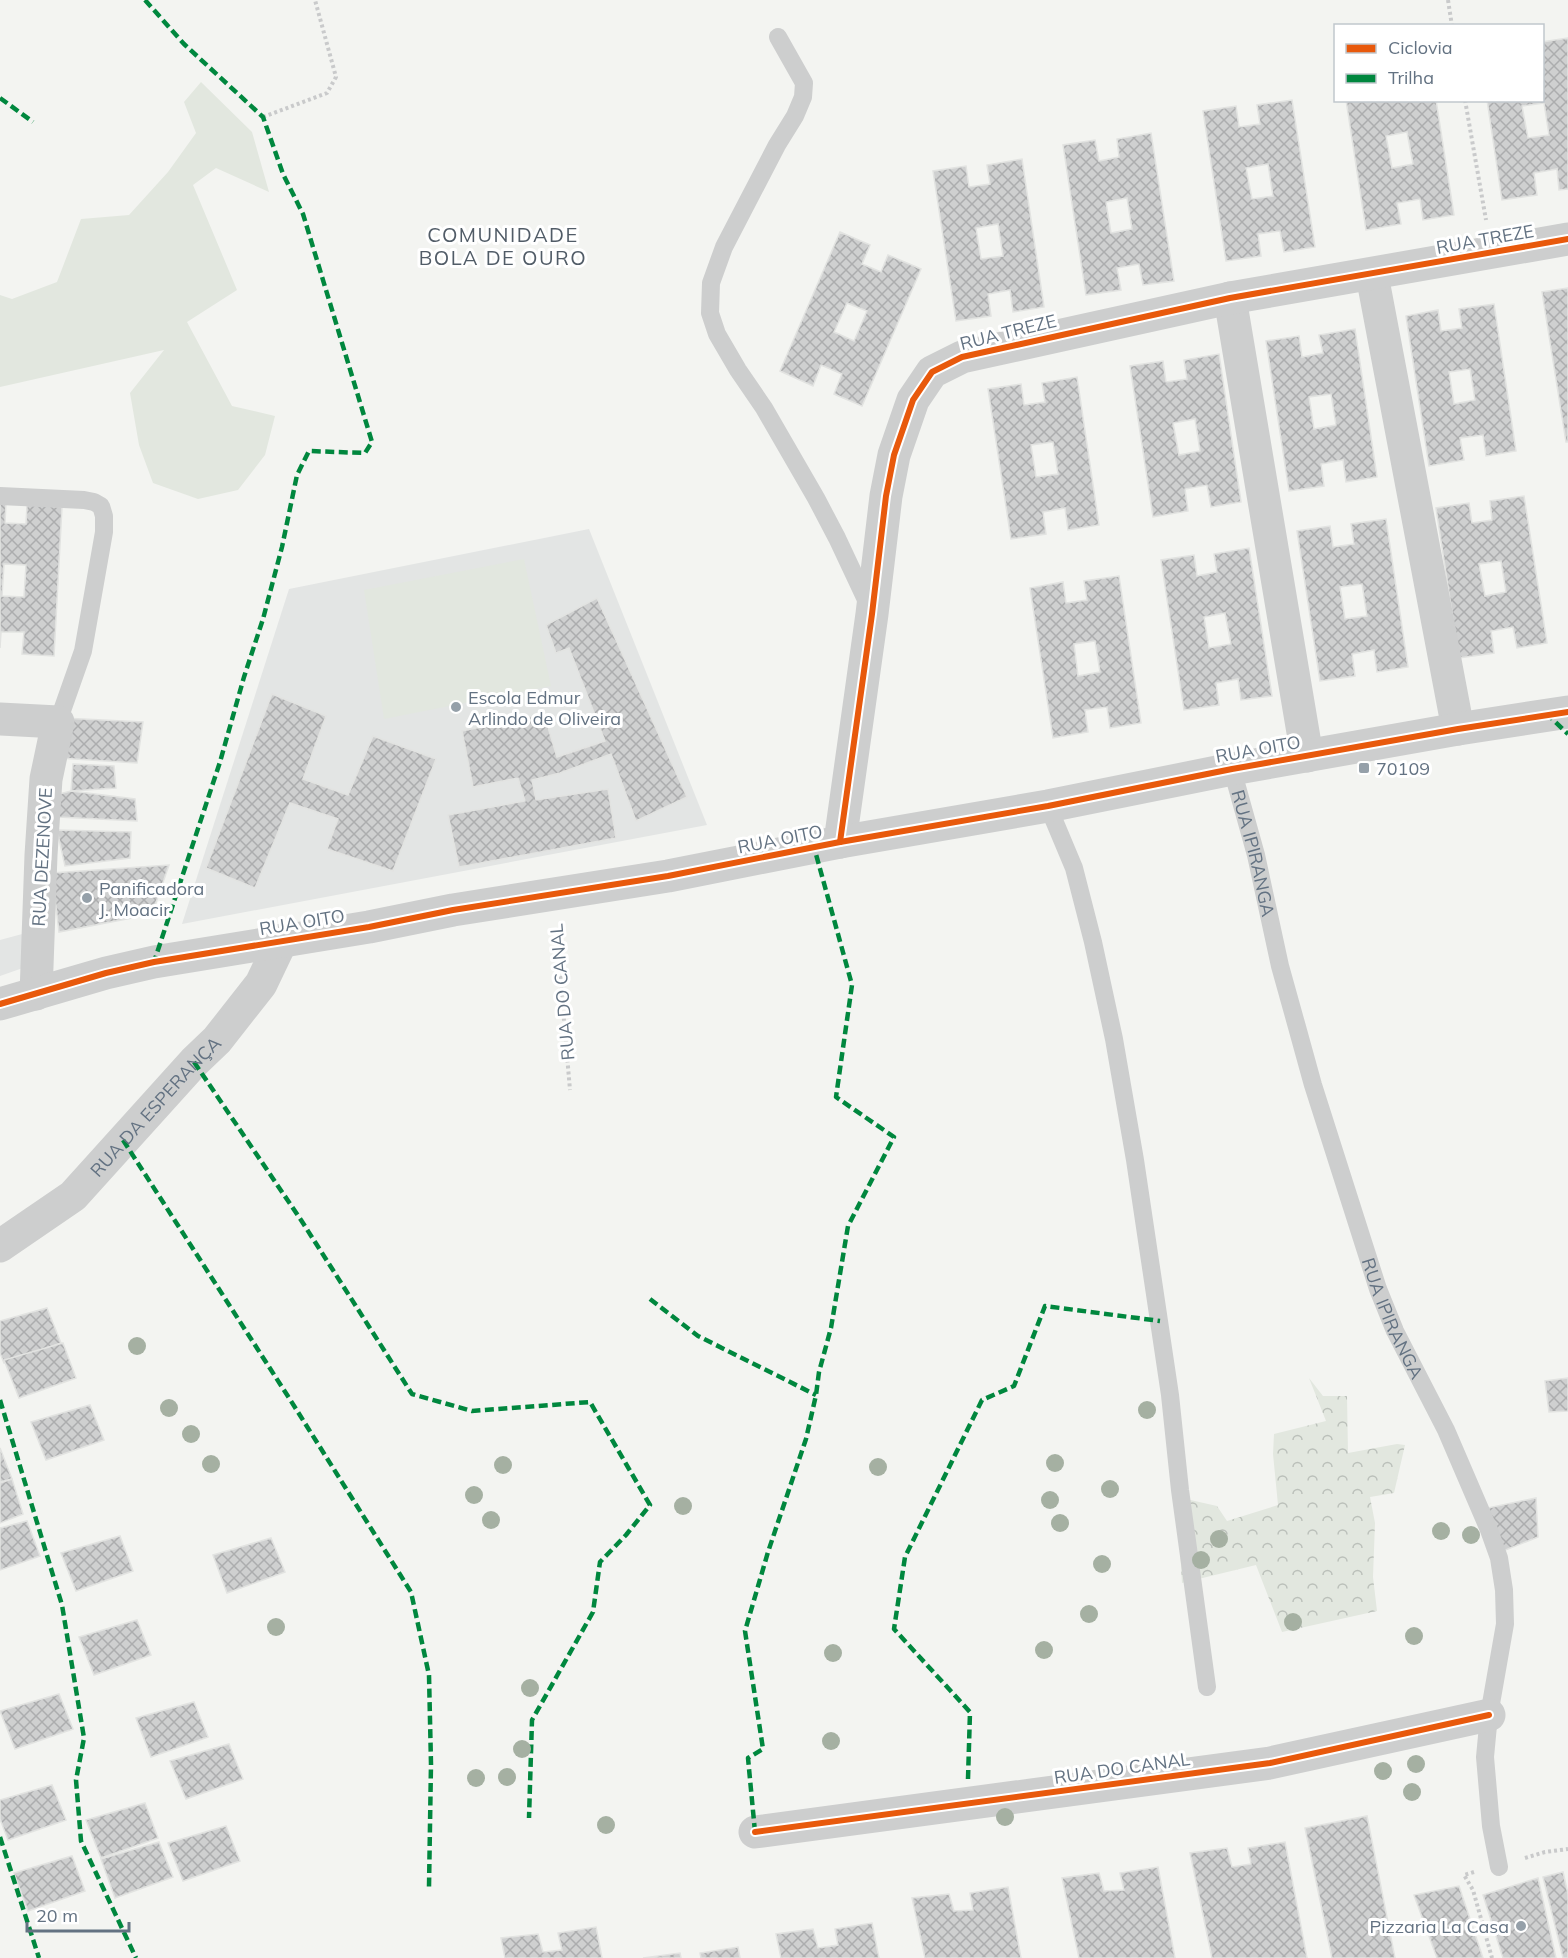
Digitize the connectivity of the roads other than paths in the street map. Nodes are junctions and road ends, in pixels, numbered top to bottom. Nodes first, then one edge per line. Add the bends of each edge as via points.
1 (778, 37) dead end
2 (1568, 239) edge
3 (1372, 275) junction
4 (1230, 298) junction
5 (0, 496) edge
6 (872, 614) junction
7 (1568, 712) edge
8 (0, 719) edge
9 (58, 722) junction
10 (1458, 729) junction
11 (1307, 756) junction
12 (1232, 769) junction
13 (1048, 806) junction
14 (840, 842) junction
15 (282, 940) junction
16 (36, 994) junction
17 (0, 1004) edge
18 (0, 1246) edge
19 (1207, 1686) dead end
20 (1489, 1715) junction
21 (755, 1832) dead end
22 (1499, 1867) dead end

1 - 6 lane via 804,83 803,97 724,247 711,284 710,313 717,334 816,498
2 - 3 street, RUA TREZE
3 - 4 street, RUA TREZE
3 - 10 street
4 - 6 street, RUA TREZE via 962,357 932,372 913,400 894,454
4 - 11 street
5 - 9 lane, RUA DEZENOVE via 84,500 101,506 104,516 83,651
6 - 14 street, RUA TREZE
7 - 10 street, RUA OITO
8 - 9 street
9 - 16 street, RUA DEZENOVE via 46,779
10 - 11 street, RUA OITO
11 - 12 street, RUA OITO
12 - 13 street, RUA OITO
12 - 20 lane, RUA IPIRANGA via 1296,1027 1378,1289 1446,1430 1499,1558 1505,1624
13 - 14 street, RUA OITO
13 - 19 lane via 1074,868 1114,1039 1166,1364
14 - 15 street, RUA OITO via 668,876
15 - 16 street, RUA OITO via 144,965
15 - 18 street, RUA DA ESPERANÇA via 261,984 218,1040 73,1196
16 - 17 street, RUA OITO
20 - 21 street, RUA DO CANAL via 1270,1763
20 - 22 lane, RUA IPIRANGA via 1485,1757

